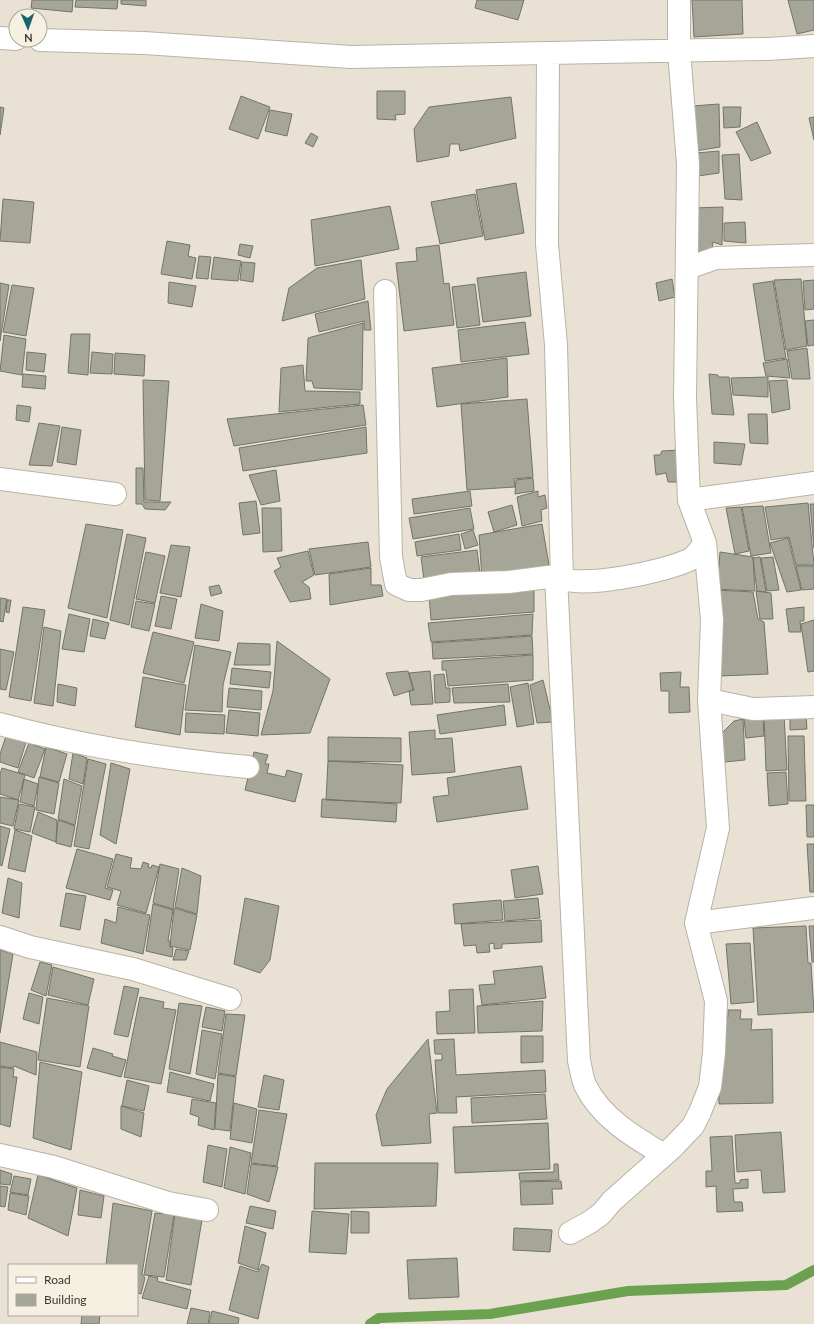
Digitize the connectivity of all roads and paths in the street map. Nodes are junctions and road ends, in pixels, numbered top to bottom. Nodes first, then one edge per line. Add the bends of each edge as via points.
1 (679, 0) edge
2 (48, 40) edge
3 (814, 46) edge
4 (679, 51) junction
5 (548, 53) junction
6 (814, 255) edge
7 (688, 268) junction
8 (385, 292) dead end
9 (0, 478) edge
10 (814, 483) edge
11 (115, 494) dead end
12 (689, 500) junction
13 (705, 543) junction
14 (559, 579) junction
15 (709, 700) junction
16 (814, 707) edge
17 (0, 724) edge
18 (248, 767) dead end
19 (814, 908) edge
20 (696, 924) junction
21 (0, 937) edge
22 (230, 999) dead end
23 (0, 1155) edge
24 (664, 1155) junction
25 (207, 1210) dead end
26 (570, 1233) dead end

1 - 4 street
2 - 5 street via 144,43 351,56
3 - 4 street
4 - 5 street
4 - 7 street via 687,152
5 - 14 street via 547,244 556,345
6 - 7 street via 716,258
7 - 12 street via 685,398
8 - 14 street via 391,557 396,584 409,590 417,590 451,584
9 - 11 street
10 - 12 street
12 - 13 street
13 - 14 street via 692,558 667,567 605,581
13 - 15 street via 712,620
14 - 24 street via 579,1061 585,1084 597,1105 633,1137
15 - 16 street via 753,709
15 - 20 street via 718,828
17 - 18 street via 59,740 156,757
19 - 20 street
20 - 24 street via 716,1001 710,1087 693,1126
21 - 22 street via 30,947 133,969
23 - 25 street via 54,1167 168,1203
24 - 26 street via 601,1214

